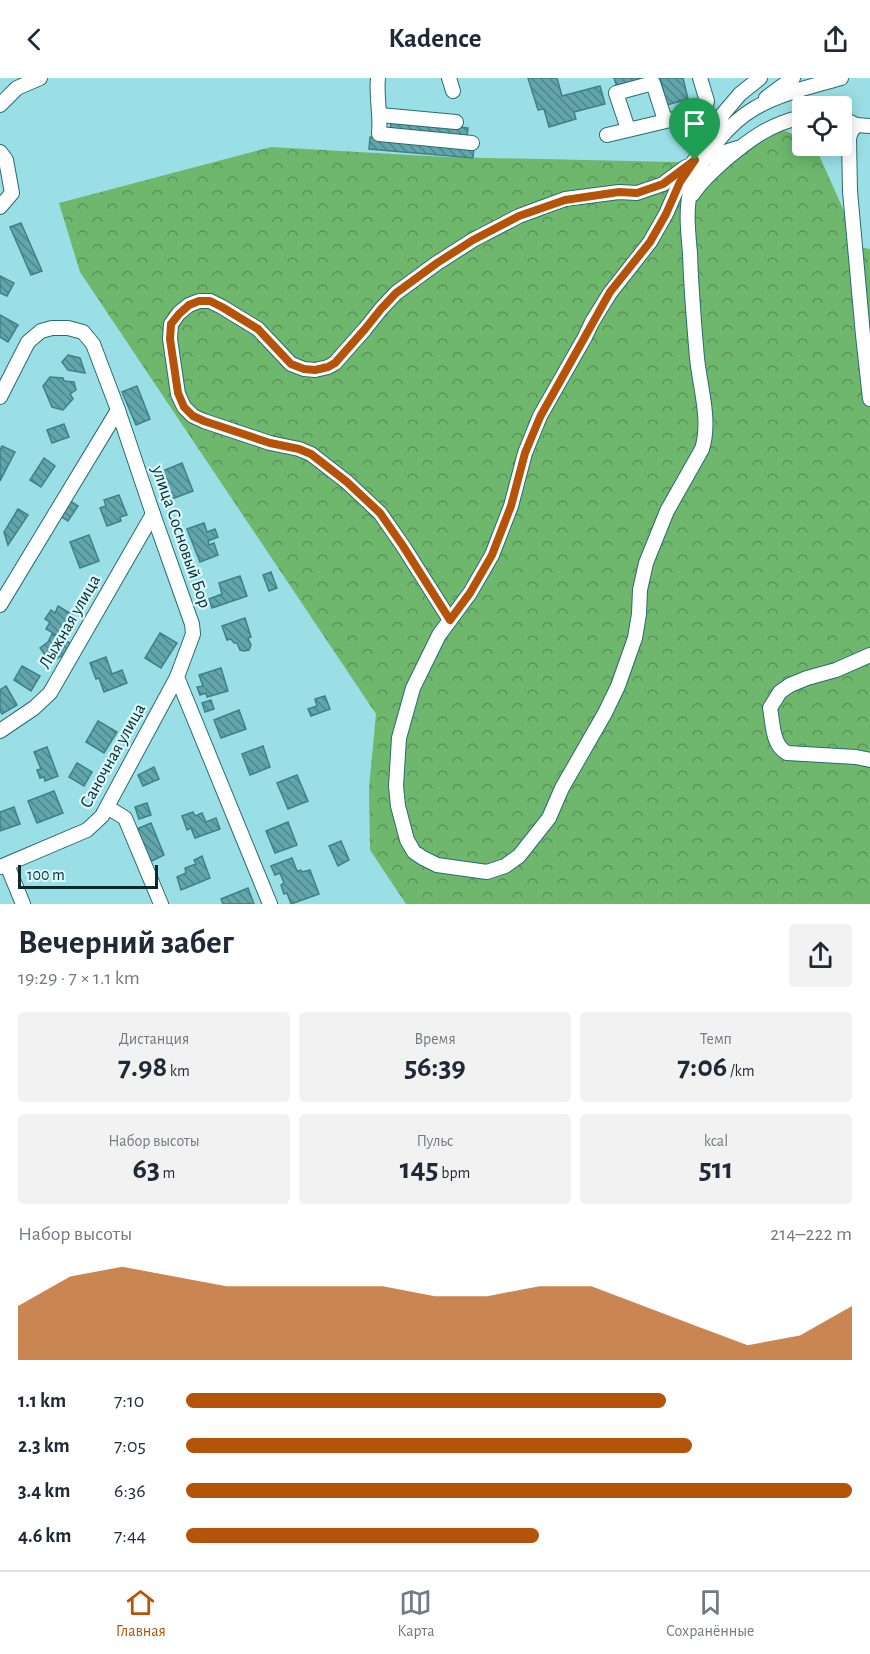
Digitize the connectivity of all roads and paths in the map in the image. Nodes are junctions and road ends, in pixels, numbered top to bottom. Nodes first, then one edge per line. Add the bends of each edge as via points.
1 (40, 78) edge
2 (378, 78) edge
3 (700, 78) edge
4 (760, 78) edge
5 (792, 78) edge
6 (841, 78) edge
7 (16, 83) edge
8 (764, 104) junction
9 (0, 105) edge
10 (381, 115) junction
11 (665, 120) junction
12 (792, 121) edge
13 (456, 122) dead end
14 (863, 126) edge
15 (628, 129) junction
16 (607, 135) dead end
17 (714, 139) junction
18 (472, 143) dead end
19 (738, 148) junction
20 (0, 152) edge
21 (700, 160) junction
22 (688, 201) junction
23 (0, 207) edge
24 (0, 397) edge
25 (870, 399) edge
26 (118, 410) junction
27 (153, 513) junction
28 (0, 605) edge
29 (450, 620) junction
30 (870, 655) edge
31 (177, 677) junction
32 (0, 731) edge
33 (870, 760) edge
34 (107, 807) junction
35 (3, 866) edge
36 (23, 904) edge
37 (161, 904) edge
38 (270, 904) edge

1 - 7 street
2 - 10 street
3 - 11 street via 707,101 704,112
4 - 17 street via 732,102
5 - 8 street via 766,97
6 - 8 street
7 - 9 street
8 - 17 street
10 - 13 street
10 - 18 street via 379,134
11 - 15 street
11 - 15 street via 653,83 616,93
12 - 19 street via 766,130
14 - 25 street via 851,132 849,138 850,191
15 - 16 street
17 - 21 street
19 - 21 street
19 - 22 street
20 - 23 street via 6,160 12,194
21 - 22 street
21 - 29 street via 680,182 650,242 610,292 540,417 492,555
21 - 29 street via 663,184 637,193 565,200 519,216 473,240 396,293 328,367 315,370 291,364 258,329 210,301 189,305 171,324 178,393 184,407 204,421 311,454 347,482 380,513
22 - 29 street via 693,305 705,421 702,449 667,511 646,563 635,638 605,713 535,837 519,856 487,872 438,865 414,852 398,806 396,765 406,711 424,665
24 - 26 street, улица Сосновый Бор via 28,342 41,331 68,328 83,332 93,344
26 - 27 street, улица Сосновый Бор
26 - 28 street
27 - 31 street, улица Сосновый Бор via 192,624 193,634
27 - 32 street, Лыжная улица via 50,693
30 - 33 street via 790,685 770,708 781,750
31 - 34 street, Саночная улица
31 - 38 street
34 - 35 street, Саночная улица via 87,830
34 - 37 street via 125,818
35 - 36 street

